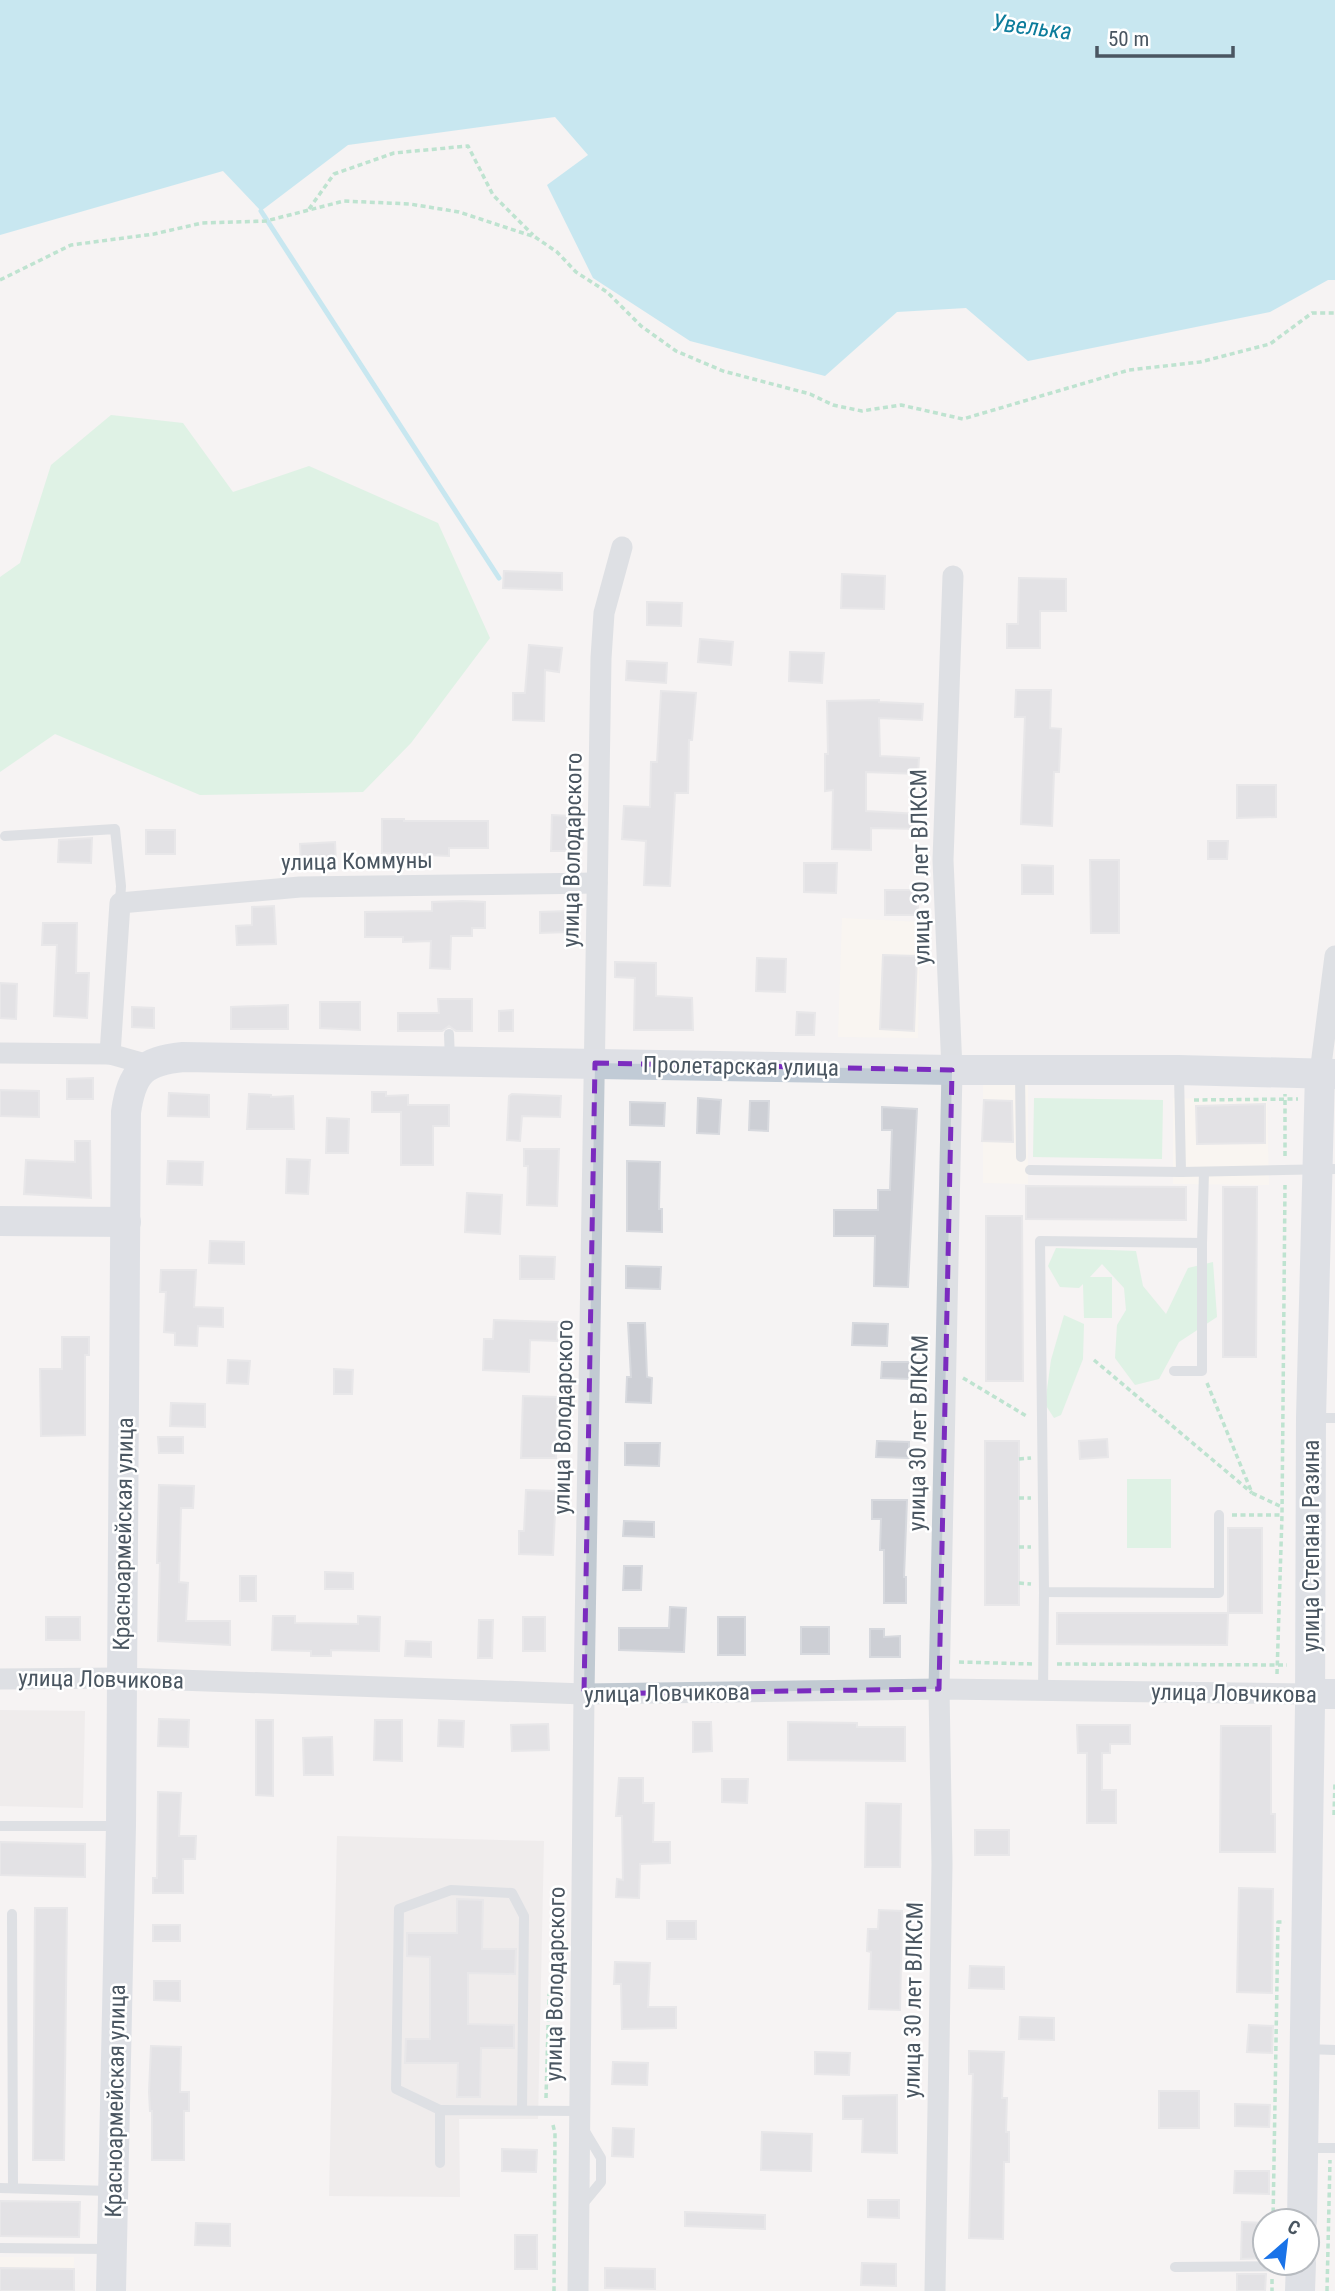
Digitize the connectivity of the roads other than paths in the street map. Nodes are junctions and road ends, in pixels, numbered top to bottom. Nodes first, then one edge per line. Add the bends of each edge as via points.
1 (622, 547) dead end
2 (953, 576) dead end
3 (5, 836) dead end
4 (597, 883) junction
5 (120, 903) junction
6 (1335, 956) edge
7 (0, 1054) edge
8 (110, 1054) junction
9 (595, 1063) junction
10 (144, 1069) junction
11 (952, 1070) junction
12 (1020, 1070) junction
13 (1179, 1070) junction
14 (1325, 1082) edge
15 (1021, 1157) dead end
16 (1326, 1169) edge
17 (1030, 1170) dead end
18 (1181, 1172) junction
19 (1204, 1172) junction
20 (0, 1221) edge
21 (126, 1222) junction
22 (1202, 1243) junction
23 (1174, 1371) dead end
24 (1323, 1418) edge
25 (1219, 1515) road end
26 (1044, 1592) junction
27 (122, 1678) junction
28 (0, 1679) edge
29 (1318, 1685) edge
30 (939, 1689) junction
31 (1043, 1691) junction
32 (584, 1694) junction
33 (0, 1826) edge
34 (121, 1826) junction
35 (12, 1914) dead end
36 (1305, 2049) junction
37 (1335, 2050) edge
38 (440, 2110) junction
39 (522, 2110) junction
40 (579, 2116) junction
41 (1323, 2148) edge
42 (440, 2163) dead end
43 (0, 2188) edge
44 (13, 2188) junction
45 (113, 2191) junction
46 (1306, 2207) edge
47 (0, 2248) edge
48 (112, 2249) junction
49 (1175, 2267) dead end
50 (1251, 2271) edge
51 (111, 2291) edge
52 (578, 2291) edge
53 (935, 2291) edge

1 - 4 street, улица Володарского via 603,624
2 - 11 street, улица 30 лет ВЛКСМ via 943,860
3 - 5 lane via 115,829
4 - 5 street, улица Коммуны via 300,887
4 - 9 street, улица Володарского
5 - 8 street
6 - 14 street, улица Степана Разина
7 - 8 street, Пролетарская улица
8 - 10 street, Пролетарская улица
9 - 10 street, Пролетарская улица via 449,1047 183,1057 162,1059
9 - 11 street, Пролетарская улица
9 - 32 street, улица Володарского
10 - 21 street, Красноармейская улица via 132,1083 126,1112
11 - 12 street, Пролетарская улица
11 - 30 street, улица 30 лет ВЛКСМ
12 - 13 street, Пролетарская улица
12 - 15 lane
13 - 14 street, Пролетарская улица via 1286,1086
13 - 18 lane
14 - 16 street, улица Степана Разина
16 - 19 lane
16 - 24 street, улица Степана Разина
17 - 18 lane
18 - 19 lane
19 - 22 lane
20 - 21 street
21 - 27 street, Красноармейская улица
22 - 23 lane via 1202,1371
22 - 26 lane via 1040,1241
24 - 29 street, улица Степана Разина
25 - 26 lane via 1219,1593
26 - 31 lane
27 - 28 street, улица Ловчикова
27 - 32 street, улица Ловчикова
27 - 34 street, Красноармейская улица
29 - 31 street, улица Ловчикова via 1277,1693
29 - 36 street, улица Степана Разина
30 - 31 street, улица Ловчикова
30 - 32 street, улица Ловчикова
30 - 53 street, улица 30 лет ВЛКСМ via 942,1864
32 - 40 street, улица Володарского
33 - 34 lane
34 - 45 street, Красноармейская улица
35 - 44 lane
36 - 37 lane
36 - 41 street, улица Степана Разина
38 - 39 lane
38 - 39 lane via 396,2089 400,1909 451,1890 512,1893 524,1916
38 - 42 lane
39 - 40 lane
40 - 52 street, улица Володарского
41 - 46 street, улица Степана Разина
43 - 44 lane
44 - 45 lane
45 - 48 street, Красноармейская улица
47 - 48 lane
48 - 51 street, Красноармейская улица
49 - 50 lane

